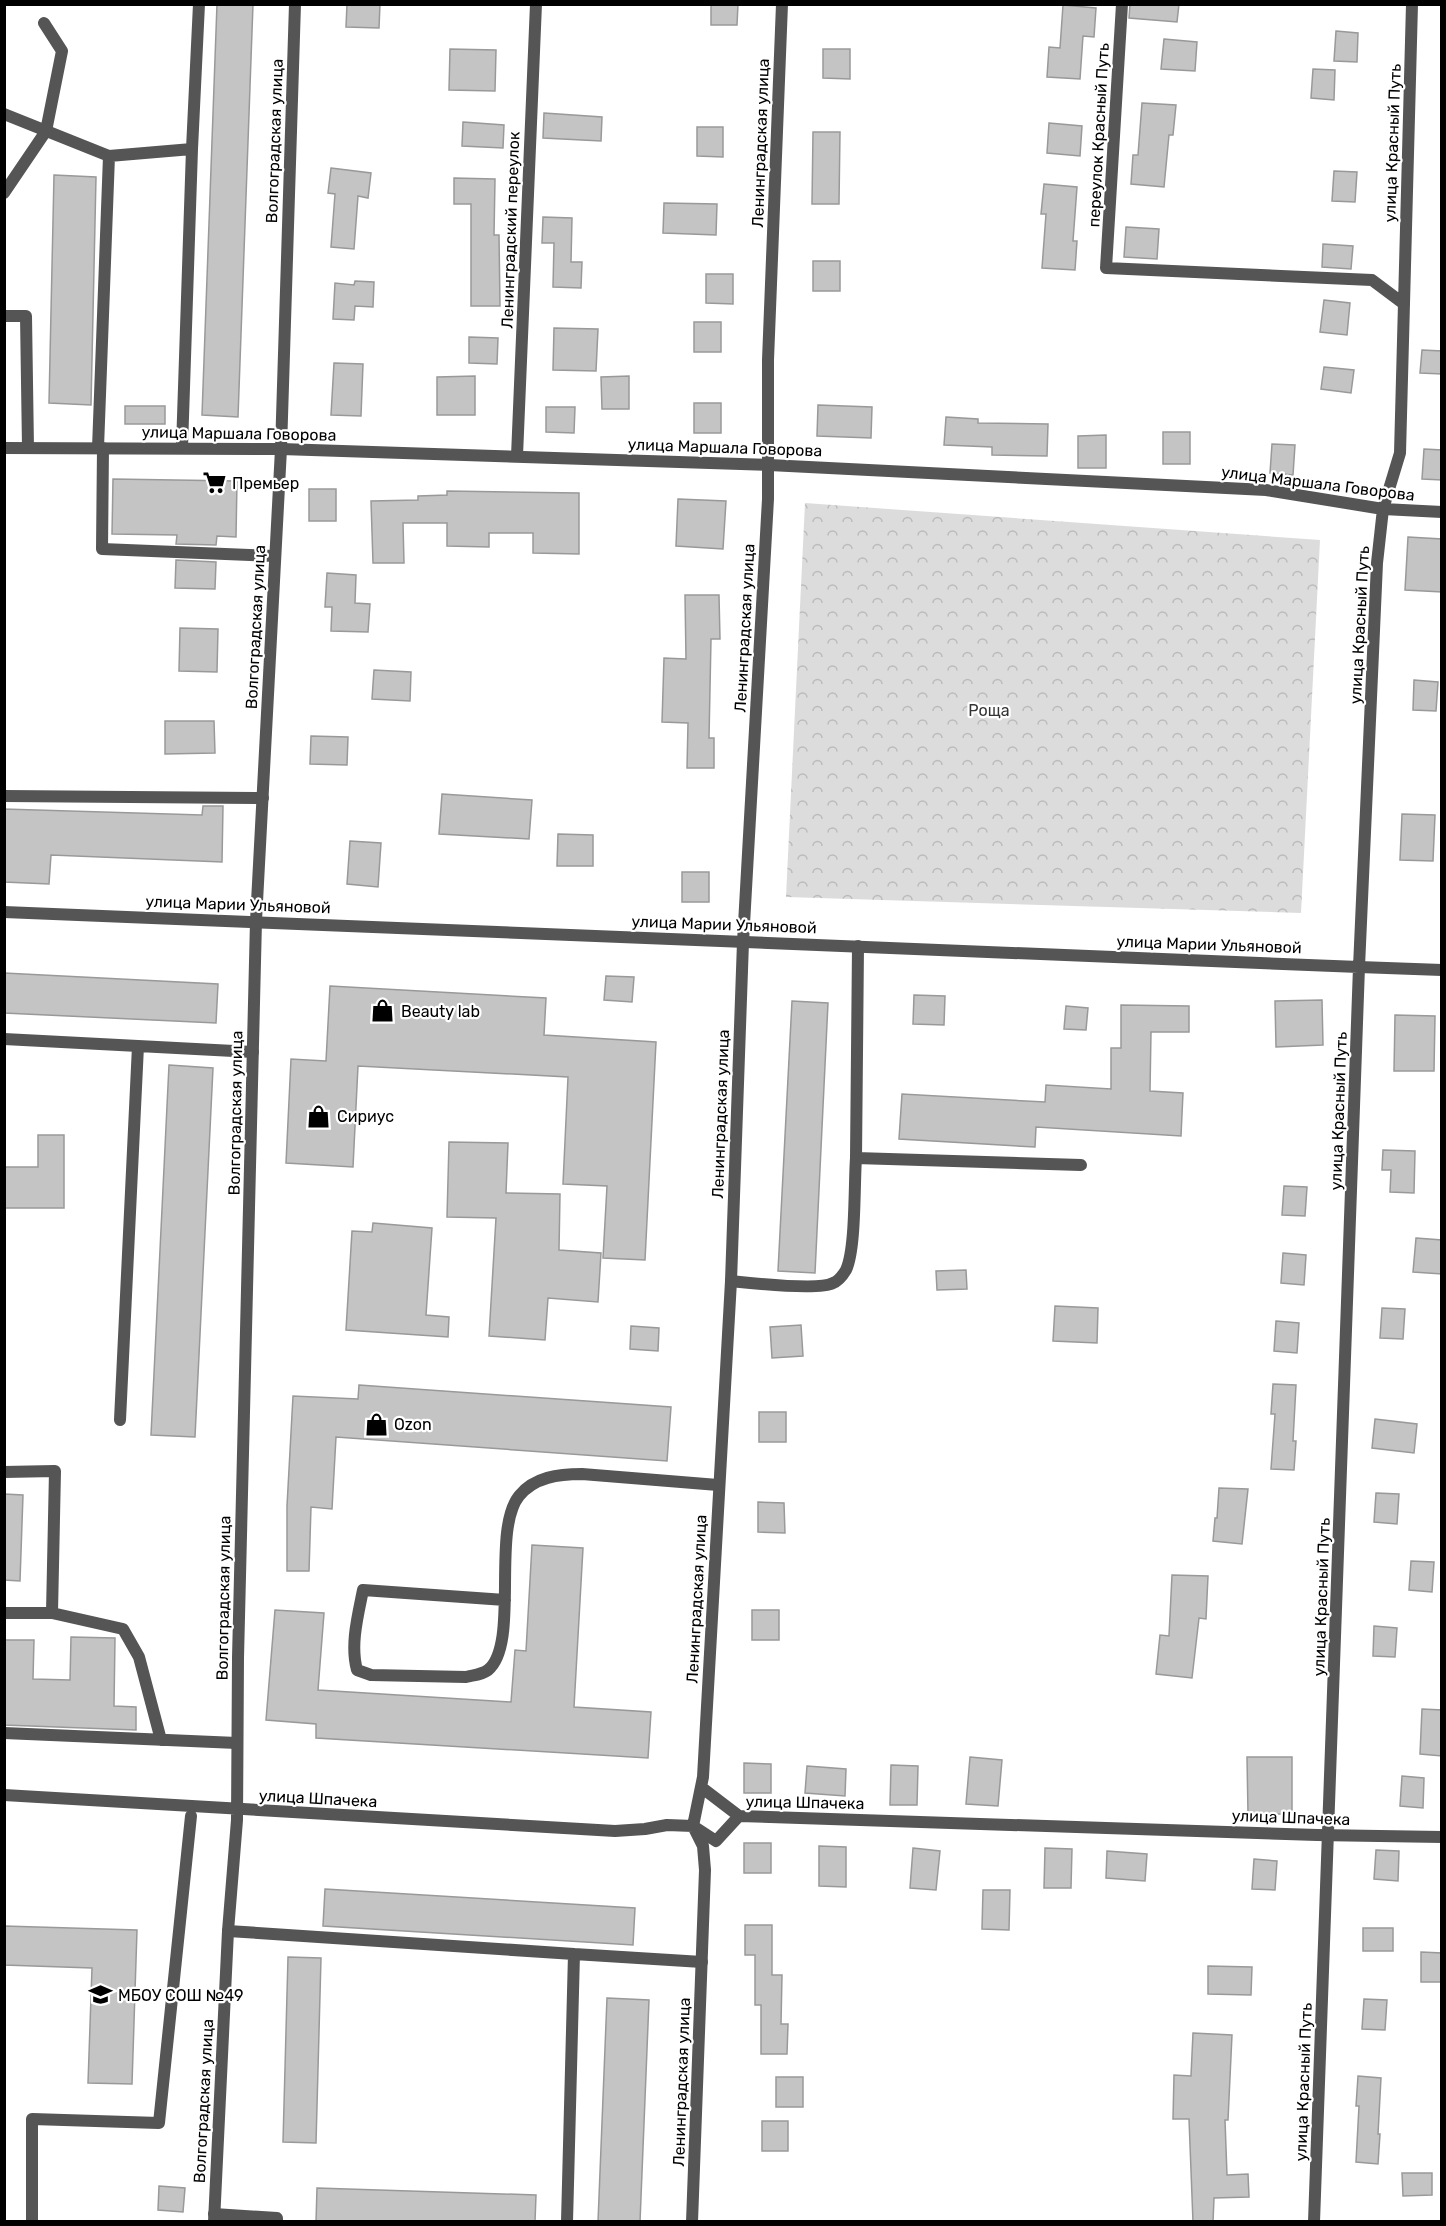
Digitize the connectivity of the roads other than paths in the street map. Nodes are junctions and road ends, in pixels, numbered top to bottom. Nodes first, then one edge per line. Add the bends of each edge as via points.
1 (199, 4) edge
2 (295, 4) edge
3 (536, 4) edge
4 (782, 4) edge
5 (1122, 4) edge
6 (1412, 4) edge
7 (44, 23) dead end
8 (4, 114) edge
9 (46, 131) junction
10 (192, 149) junction
11 (109, 156) junction
12 (4, 193) edge
13 (1404, 304) junction
14 (4, 316) edge
15 (182, 447) junction
16 (4, 448) edge
17 (28, 448) junction
18 (101, 448) junction
19 (281, 449) junction
20 (517, 456) junction
21 (769, 465) junction
22 (1383, 509) junction
23 (1442, 512) edge
24 (275, 555) junction
25 (4, 796) edge
26 (263, 798) junction
27 (4, 912) edge
28 (256, 921) junction
29 (743, 942) junction
30 (858, 946) junction
31 (1359, 966) junction
32 (1442, 970) edge
33 (4, 1040) edge
34 (138, 1046) junction
35 (253, 1052) junction
36 (856, 1158) junction
37 (1081, 1165) dead end
38 (731, 1281) junction
39 (120, 1420) dead end
40 (4, 1472) edge
41 (718, 1485) junction
42 (505, 1600) junction
43 (52, 1612) junction
44 (4, 1613) edge
45 (4, 1733) edge
46 (161, 1740) junction
47 (237, 1743) junction
48 (701, 1787) junction
49 (4, 1795) edge
50 (237, 1810) junction
51 (191, 1816) dead end
52 (739, 1816) junction
53 (693, 1826) junction
54 (1328, 1835) junction
55 (1442, 1837) edge
56 (228, 1931) junction
57 (574, 1954) junction
58 (702, 1962) junction
59 (214, 2218) edge
60 (32, 2222) edge
61 (277, 2222) edge
62 (567, 2222) edge
63 (692, 2222) edge
64 (1314, 2222) edge

1 - 10 street
2 - 19 street, Волгоградская улица
3 - 20 street, Ленинградский переулок
4 - 21 street, Ленинградская улица via 768,360
5 - 13 street, переулок Красный Путь via 1106,268 1372,280
6 - 13 street, улица Красный Путь
7 - 9 street via 62,51
8 - 9 street
9 - 11 street
9 - 12 street
10 - 11 street
10 - 15 street
11 - 18 street
13 - 22 street, улица Красный Путь via 1400,453
14 - 17 street via 26,316
15 - 18 street, улица Маршала Говорова
15 - 19 street, улица Маршала Говорова
16 - 17 street, улица Маршала Говорова
17 - 18 street, улица Маршала Говорова
18 - 24 street via 102,549
19 - 20 street, улица Маршала Говорова
19 - 24 street, Волгоградская улица
20 - 21 street, улица Маршала Говорова
21 - 22 street, улица Маршала Говорова via 1266,490
21 - 29 street, Ленинградская улица
22 - 23 street, улица Маршала Говорова
22 - 31 street, улица Красный Путь via 1377,563
24 - 26 street, Волгоградская улица
25 - 26 street
26 - 28 street, Волгоградская улица
27 - 28 street, улица Марии Ульяновой
28 - 29 street, улица Марии Ульяновой
28 - 35 street, Волгоградская улица
29 - 30 street, улица Марии Ульяновой
29 - 38 street, Ленинградская улица
30 - 31 street, улица Марии Ульяновой
30 - 36 street
31 - 32 street, улица Марии Ульяновой
31 - 54 street, улица Красный Путь
33 - 34 street
34 - 35 street
34 - 39 street
35 - 47 street, Волгоградская улица
36 - 37 street
36 - 38 street via 851,1245 840,1278 832,1284 795,1286
38 - 41 street, Ленинградская улица
40 - 43 street via 56,1471
41 - 42 street via 582,1474 541,1480 519,1496 511,1511
41 - 48 street, Ленинградская улица
42 - 42 street via 363,1590 355,1640 357,1670 371,1675 480,1675 490,1668 501,1644
43 - 44 street
43 - 46 street via 123,1629 138,1657
45 - 46 street
46 - 47 street
47 - 50 street, Волгоградская улица
48 - 52 street
48 - 53 street, Ленинградская улица
49 - 50 street, улица Шпачека
50 - 53 street, улица Шпачека via 615,1831 667,1824
50 - 56 street, Волгоградская улица
51 - 60 street via 159,2123 32,2119
52 - 53 street, улица Шпачека via 716,1841
52 - 54 street, улица Шпачека
53 - 58 street, Ленинградская улица via 703,1846 705,1870
54 - 55 street, улица Шпачека
54 - 64 street, улица Красный Путь
56 - 57 street
56 - 59 street, Волгоградская улица
57 - 58 street
57 - 62 street
58 - 63 street, Ленинградская улица
59 - 61 street via 277,2218

